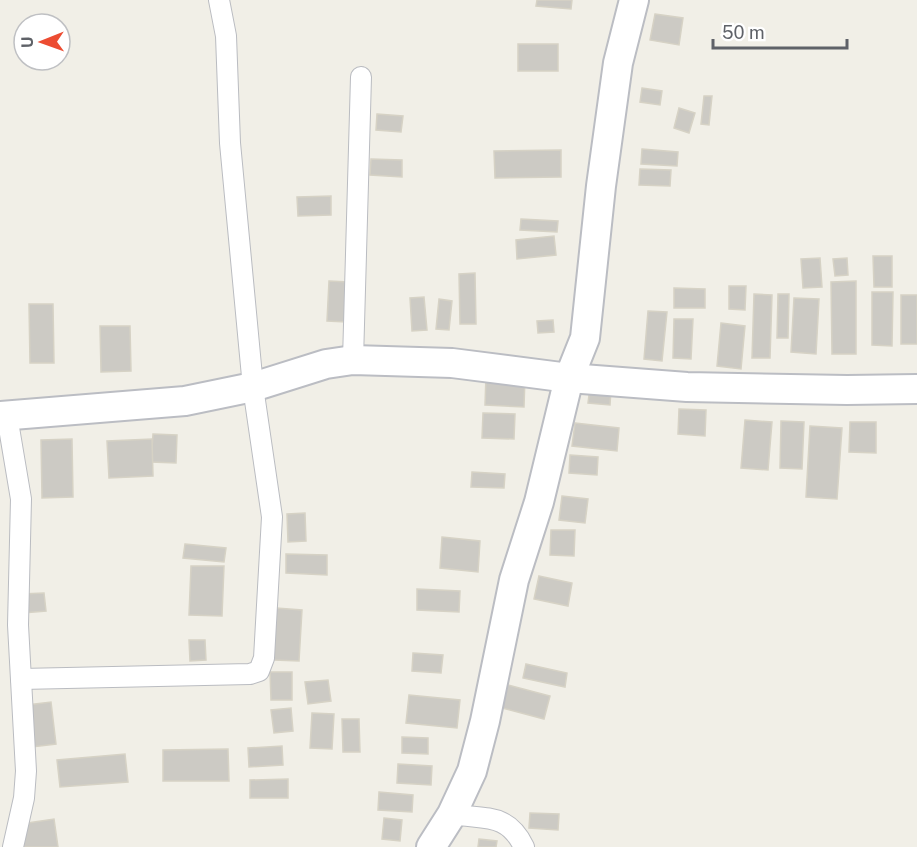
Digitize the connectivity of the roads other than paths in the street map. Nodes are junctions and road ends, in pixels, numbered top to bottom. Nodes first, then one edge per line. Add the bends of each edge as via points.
1 (219, 0) edge
2 (633, 0) edge
3 (361, 77) dead end
4 (353, 360) junction
5 (569, 378) junction
6 (252, 387) junction
7 (917, 389) edge
8 (3, 416) edge
9 (21, 679) junction
10 (452, 814) junction
11 (13, 847) edge
12 (430, 847) edge
13 (524, 847) edge

1 - 6 street via 226,36 230,143
2 - 5 street via 618,63 585,338
3 - 4 street
4 - 5 street via 452,363
4 - 6 street via 326,364
5 - 7 street via 687,387
5 - 10 street via 539,502 514,580 472,771
6 - 8 street via 185,401
6 - 9 street via 272,517 264,658 259,671
8 - 9 street via 21,499
9 - 11 street via 26,771
10 - 12 street
10 - 13 street via 499,820 519,836

